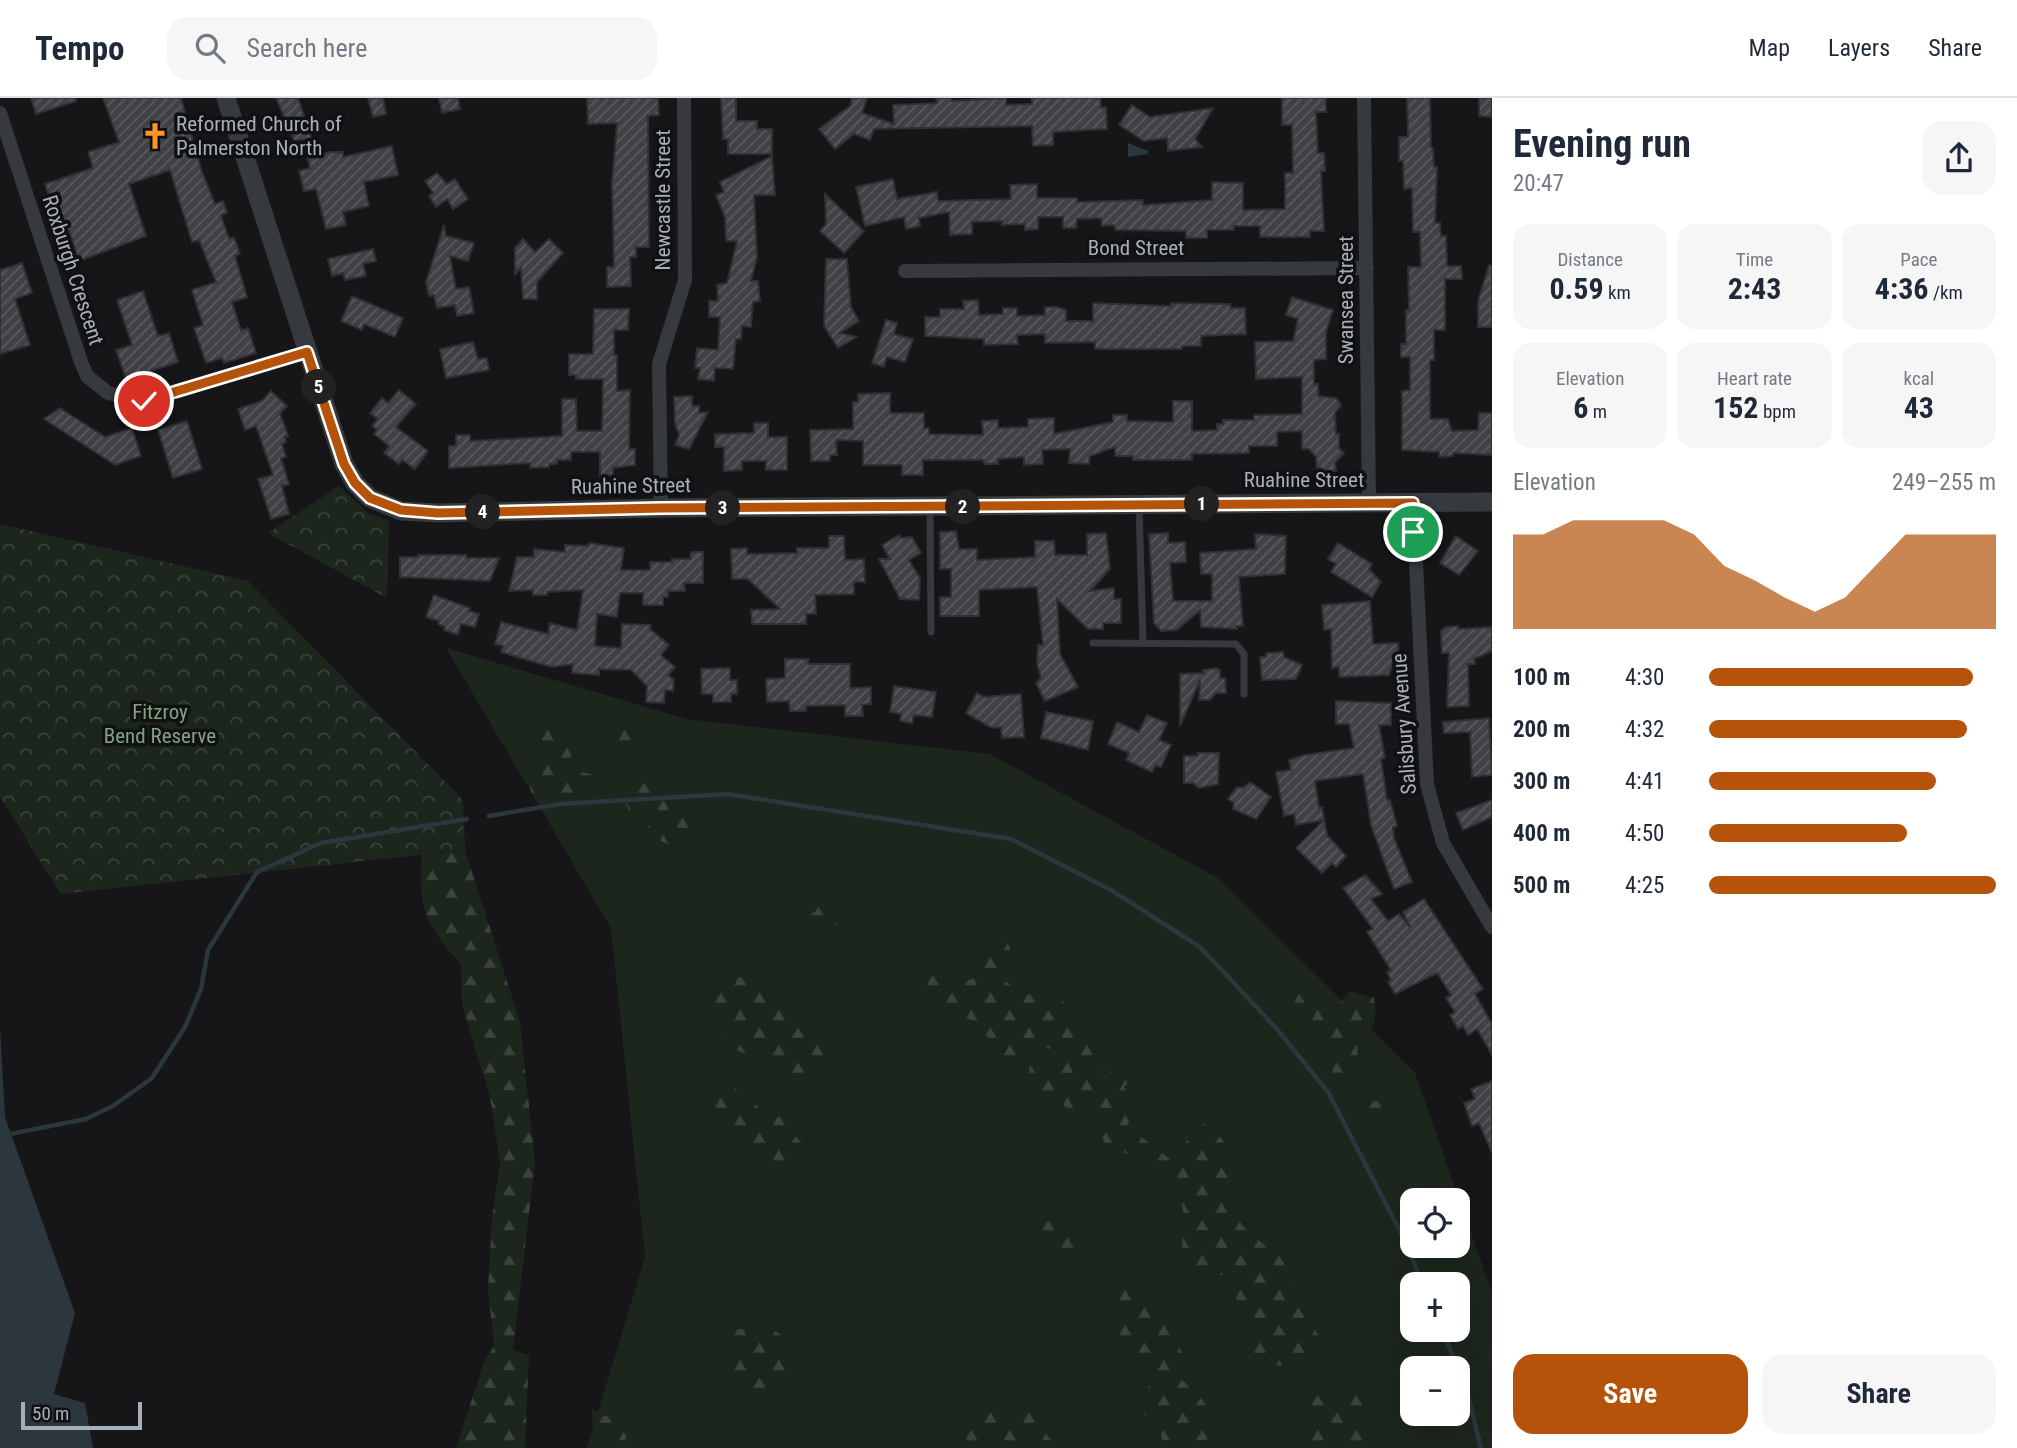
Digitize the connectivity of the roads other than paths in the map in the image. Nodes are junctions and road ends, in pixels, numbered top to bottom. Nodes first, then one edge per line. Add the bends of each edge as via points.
1 (226, 98) edge
2 (684, 98) edge
3 (1364, 98) edge
4 (0, 114) edge
5 (1367, 268) junction
6 (905, 271) dead end
7 (307, 352) junction
8 (1369, 502) junction
9 (1492, 502) edge
10 (1413, 503) junction
11 (1139, 504) junction
12 (930, 507) junction
13 (661, 508) junction
14 (931, 632) dead end
15 (1143, 642) junction
16 (1093, 643) dead end
17 (1244, 694) dead end
18 (1492, 927) edge

1 - 7 street, Ruahine Street
2 - 13 street, Newcastle Street via 685,280 659,364
3 - 5 street, Swansea Street
4 - 7 street, Roxburgh Crescent via 81,362 97,386 144,401
5 - 6 street, Bond Street
5 - 8 street, Swansea Street
7 - 13 street, Ruahine Street via 344,464 355,483 386,506 438,513
8 - 10 street, Ruahine Street
8 - 11 street, Ruahine Street
9 - 10 street, Ruahine Street
10 - 18 street, Salisbury Avenue via 1427,784 1443,843
11 - 12 street, Ruahine Street
11 - 15 lane
12 - 13 street, Ruahine Street
12 - 14 lane
15 - 16 lane
15 - 17 lane via 1236,644 1244,654

